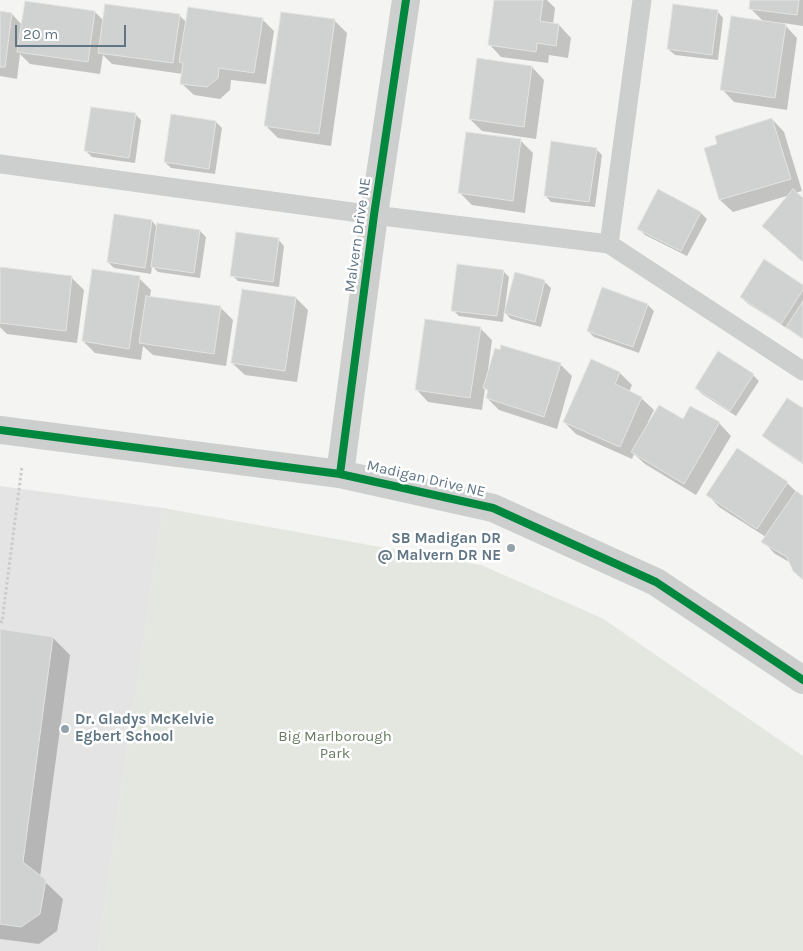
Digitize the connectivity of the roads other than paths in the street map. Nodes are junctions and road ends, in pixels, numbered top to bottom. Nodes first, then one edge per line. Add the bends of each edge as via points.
1 (406, 0) edge
2 (642, 0) edge
3 (0, 164) edge
4 (374, 215) junction
5 (609, 244) junction
6 (803, 372) edge
7 (13, 432) edge
8 (340, 474) junction
9 (803, 680) edge

1 - 4 street, Malvern Drive NE
2 - 5 lane
3 - 4 lane
4 - 5 lane
4 - 8 street, Malvern Drive NE
5 - 6 lane
7 - 8 street, Madigan Drive NE
8 - 9 street, Madigan Drive NE via 493,508 656,582

